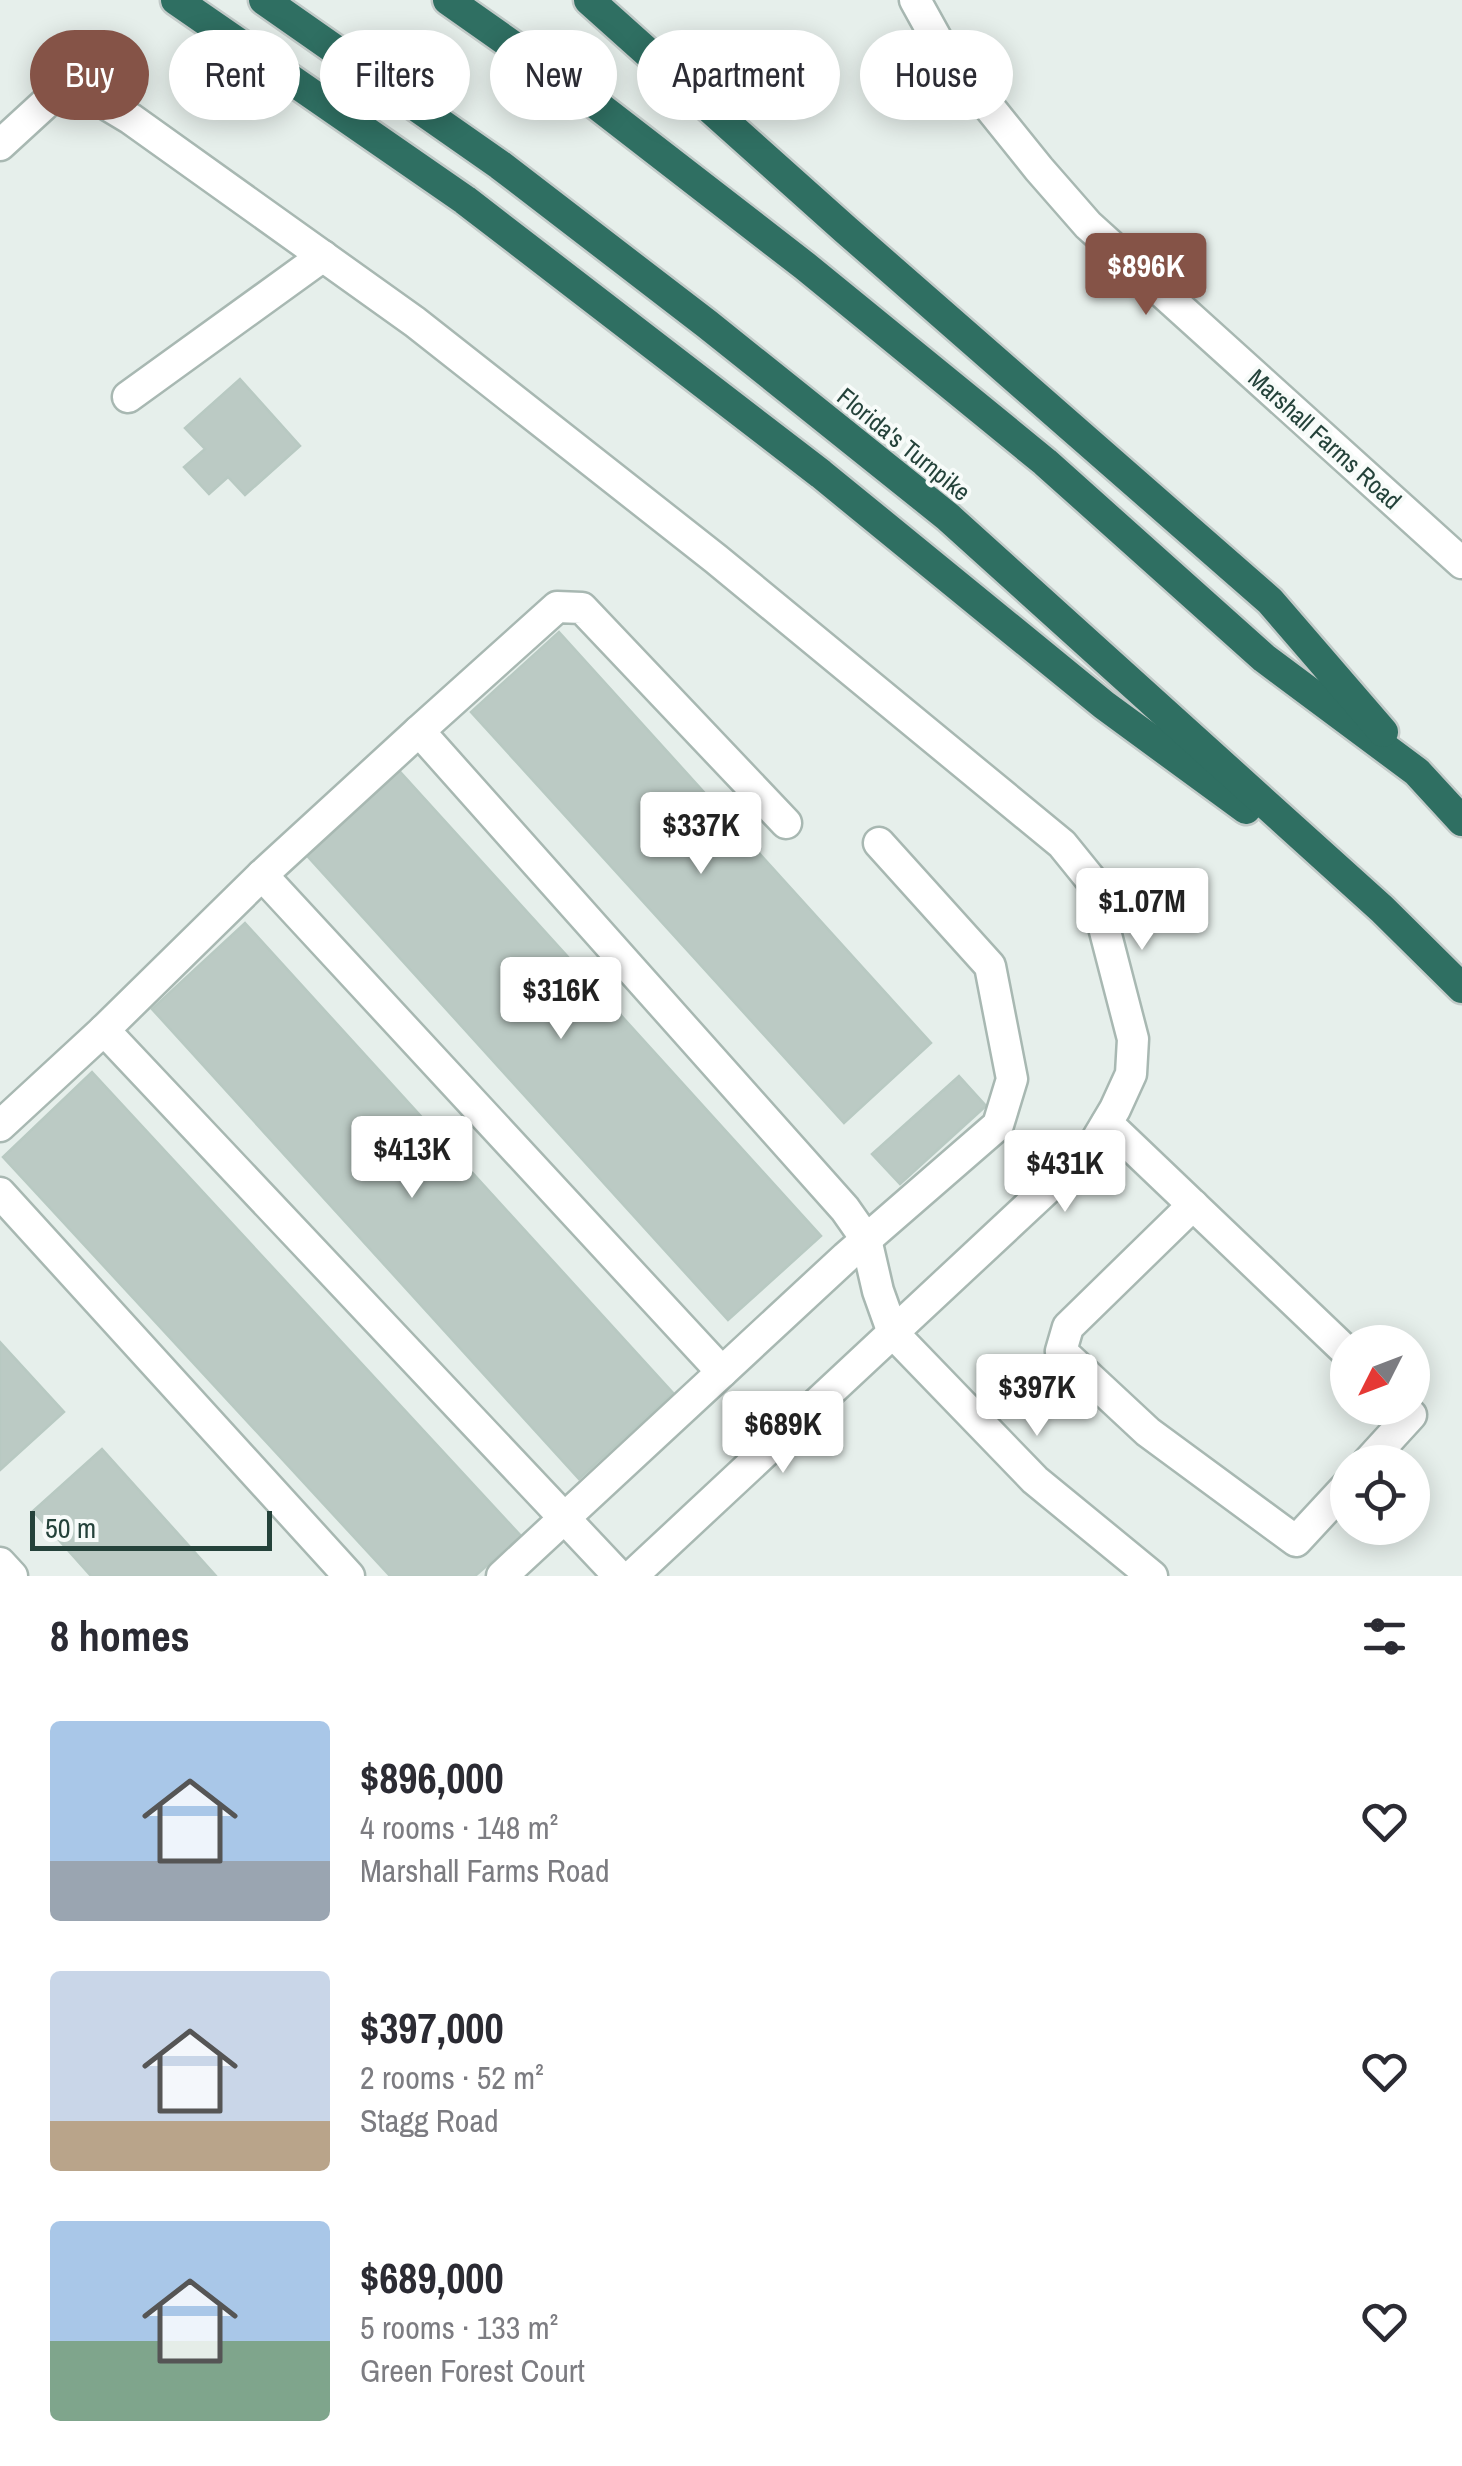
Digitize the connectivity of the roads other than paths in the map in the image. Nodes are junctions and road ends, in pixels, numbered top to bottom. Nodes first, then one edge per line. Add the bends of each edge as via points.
1 (176, 0) edge
2 (264, 0) edge
3 (448, 0) edge
4 (589, 0) edge
5 (916, 0) edge
6 (0, 145) edge
7 (323, 256) junction
8 (128, 397) dead end
9 (1462, 562) edge
10 (419, 730) junction
11 (1417, 772) junction
12 (1462, 821) edge
13 (786, 822) dead end
14 (878, 843) dead end
15 (262, 874) junction
16 (1382, 909) junction
17 (1462, 988) edge
18 (104, 1030) junction
19 (1108, 1123) junction
20 (0, 1126) edge
21 (0, 1193) edge
22 (1193, 1205) junction
23 (866, 1239) junction
24 (894, 1333) junction
25 (1330, 1335) edge
26 (722, 1372) junction
27 (1402, 1425) edge
28 (1384, 1445) edge
29 (1330, 1504) edge
30 (566, 1518) junction
31 (0, 1564) edge
32 (12, 1576) edge
33 (349, 1576) edge
34 (502, 1576) edge
35 (619, 1576) edge
36 (632, 1576) edge
37 (1152, 1576) edge

1 - 16 highway via 465,200 821,474 1104,705
2 - 16 highway, Florida's Turnpike via 500,165 948,517
3 - 11 highway via 597,105 804,266 1045,462 1264,658
4 - 11 highway via 1270,601
5 - 9 street, Marshall Farms Road via 941,47 1088,226
6 - 7 street via 60,90 81,89
7 - 8 street
7 - 19 street via 716,558 1062,844 1092,882 1133,1039 1131,1074
10 - 13 street via 556,607 582,608
10 - 15 street
10 - 23 street
11 - 12 highway
14 - 23 street via 990,966 1012,1080 998,1126
15 - 18 street
15 - 26 street
16 - 17 highway, Florida's Turnpike
18 - 20 street
18 - 30 street
19 - 22 street
19 - 24 street via 1093,1146
21 - 33 street
22 - 25 street
22 - 29 street via 1068,1327 1060,1351 1148,1432 1296,1541
23 - 24 street
23 - 26 street
24 - 36 street
24 - 37 street via 1035,1480
26 - 30 street
27 - 28 street
30 - 34 street
30 - 35 street
31 - 32 street

